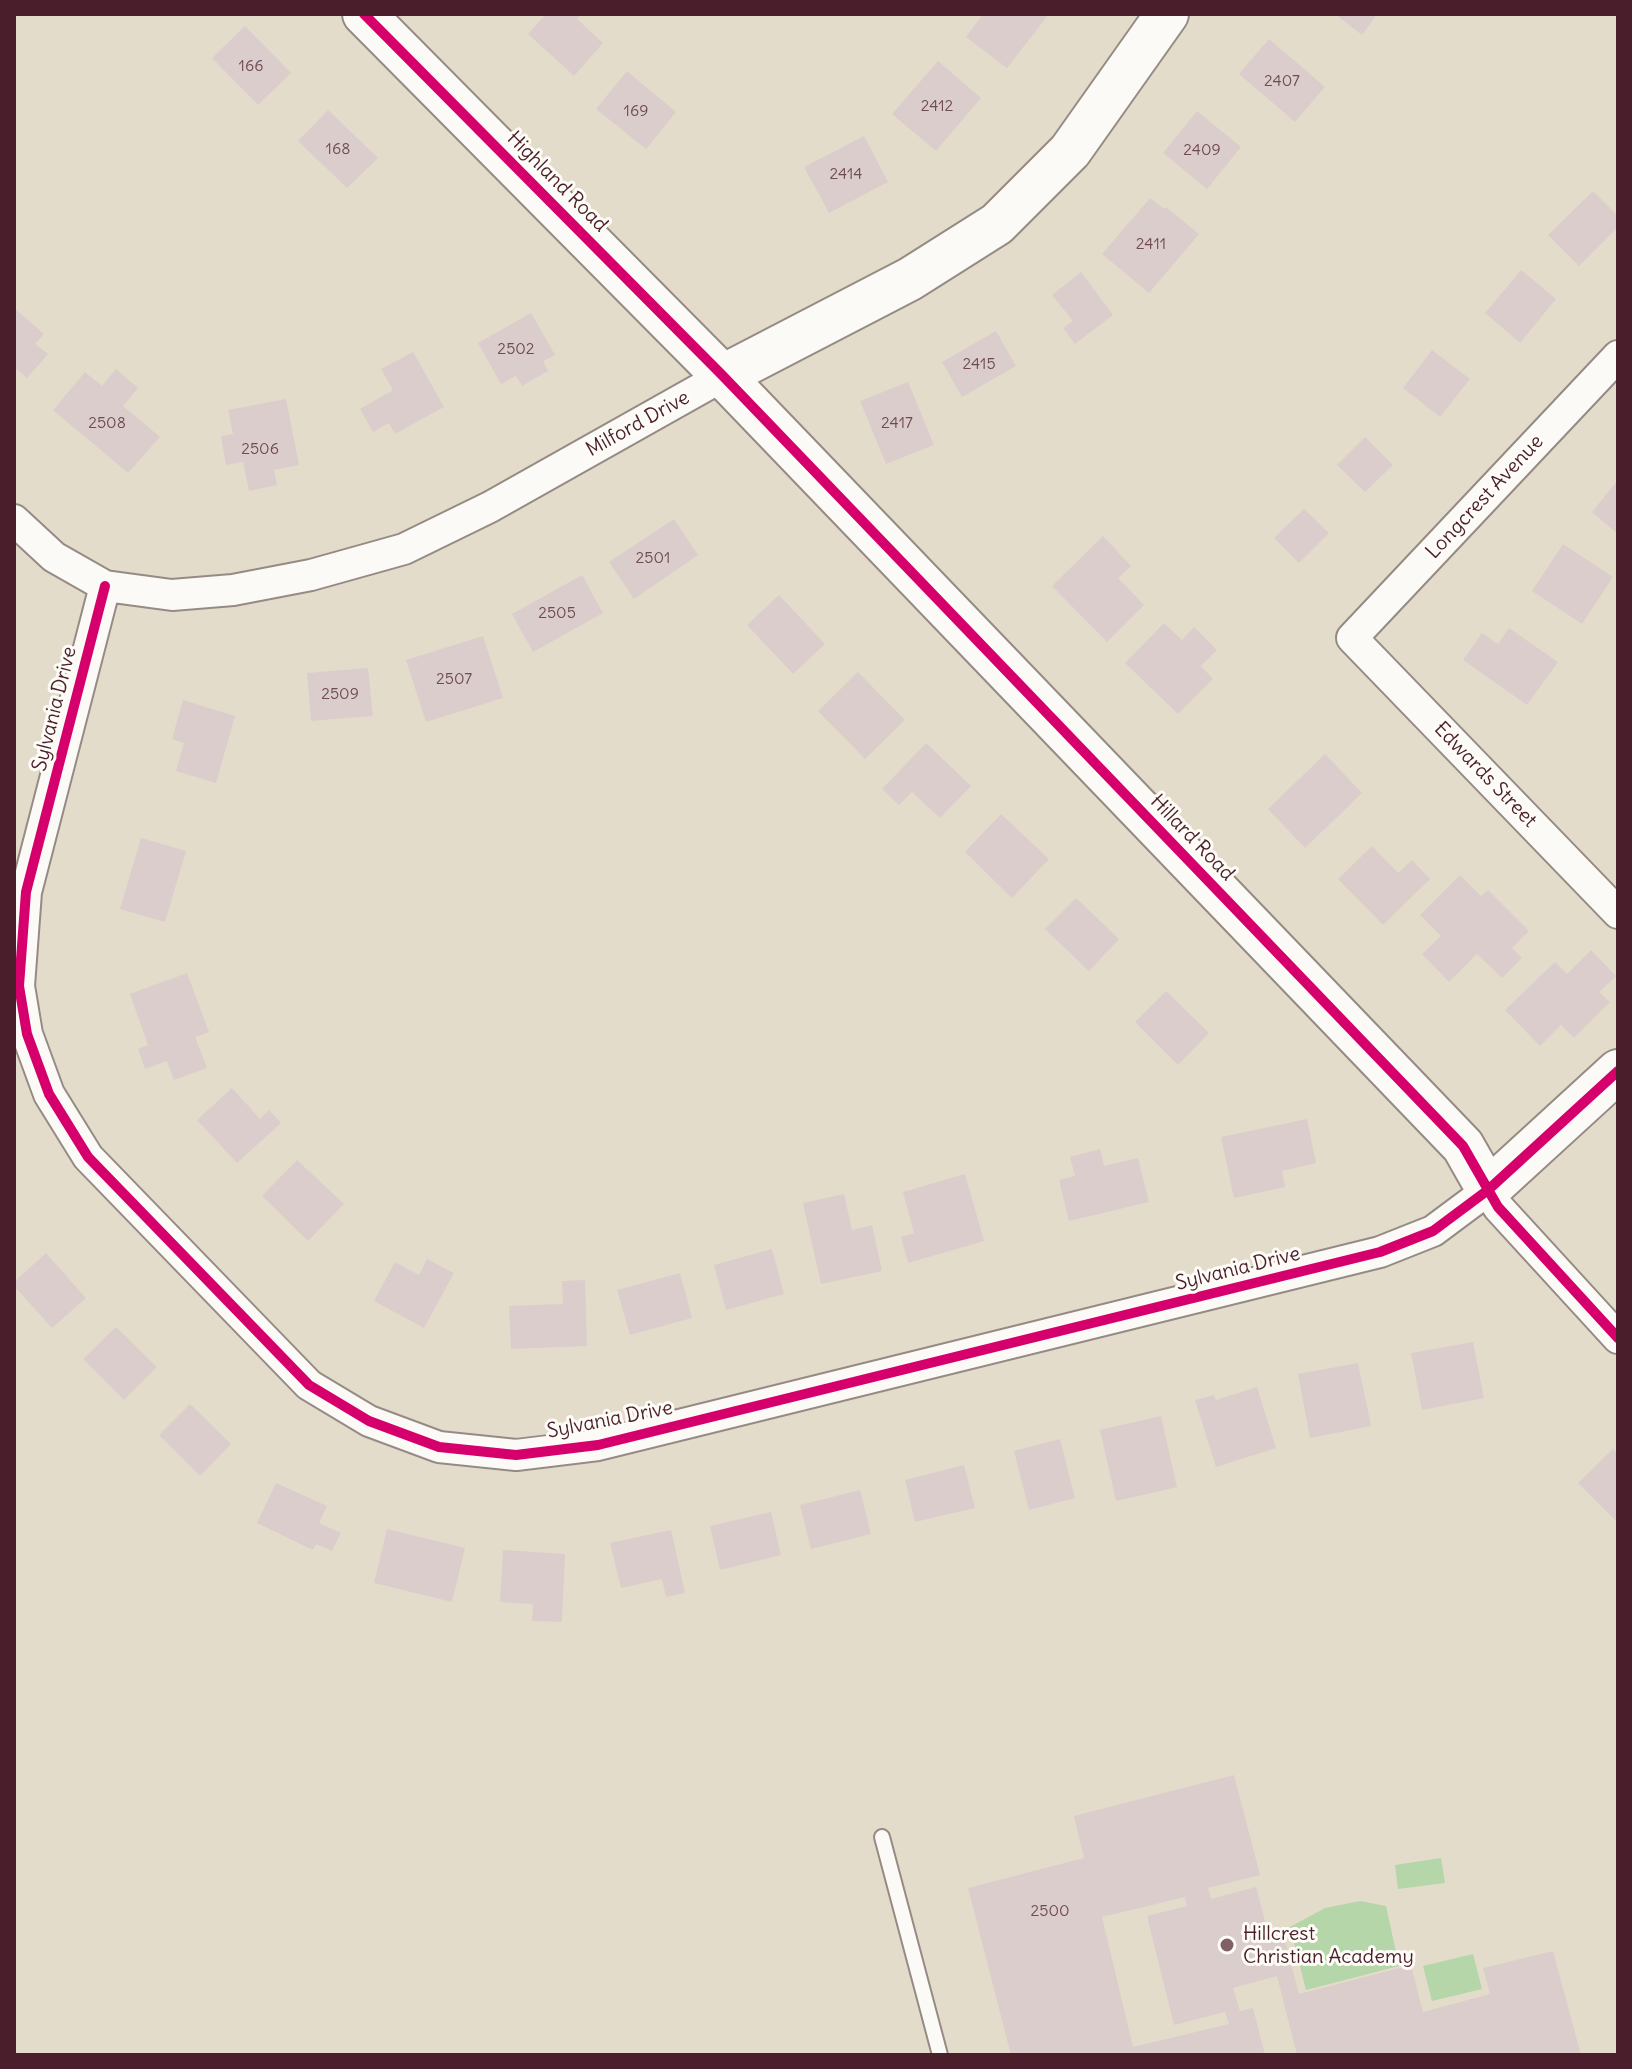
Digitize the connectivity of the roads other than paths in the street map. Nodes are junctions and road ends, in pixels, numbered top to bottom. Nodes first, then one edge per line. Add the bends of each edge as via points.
1 (364, 14) edge
2 (1167, 14) edge
3 (1618, 356) edge
4 (723, 376) junction
5 (14, 520) edge
6 (105, 586) junction
7 (1352, 638) joint
8 (1618, 913) edge
9 (1618, 1071) edge
10 (1488, 1190) junction
11 (1618, 1338) edge
12 (882, 1837) dead end
13 (940, 2055) edge

1 - 4 street, Highland Road
2 - 4 street, Milford Drive via 1070,151 997,224 910,279
3 - 7 street, Longcrest Avenue
4 - 6 street, Milford Drive via 490,507 404,549 233,590 172,595
4 - 10 street, Hillard Road via 1463,1146
5 - 6 street, Milford Drive via 54,557
6 - 10 street, Sylvania Drive via 26,892 19,986 27,1034 49,1094 88,1157 309,1385 369,1421 439,1447 516,1455 598,1445 1380,1252 1433,1231
7 - 8 street, Edwards Street
9 - 10 street, Sylvania Drive
10 - 11 street, Hillard Road
12 - 13 lane

